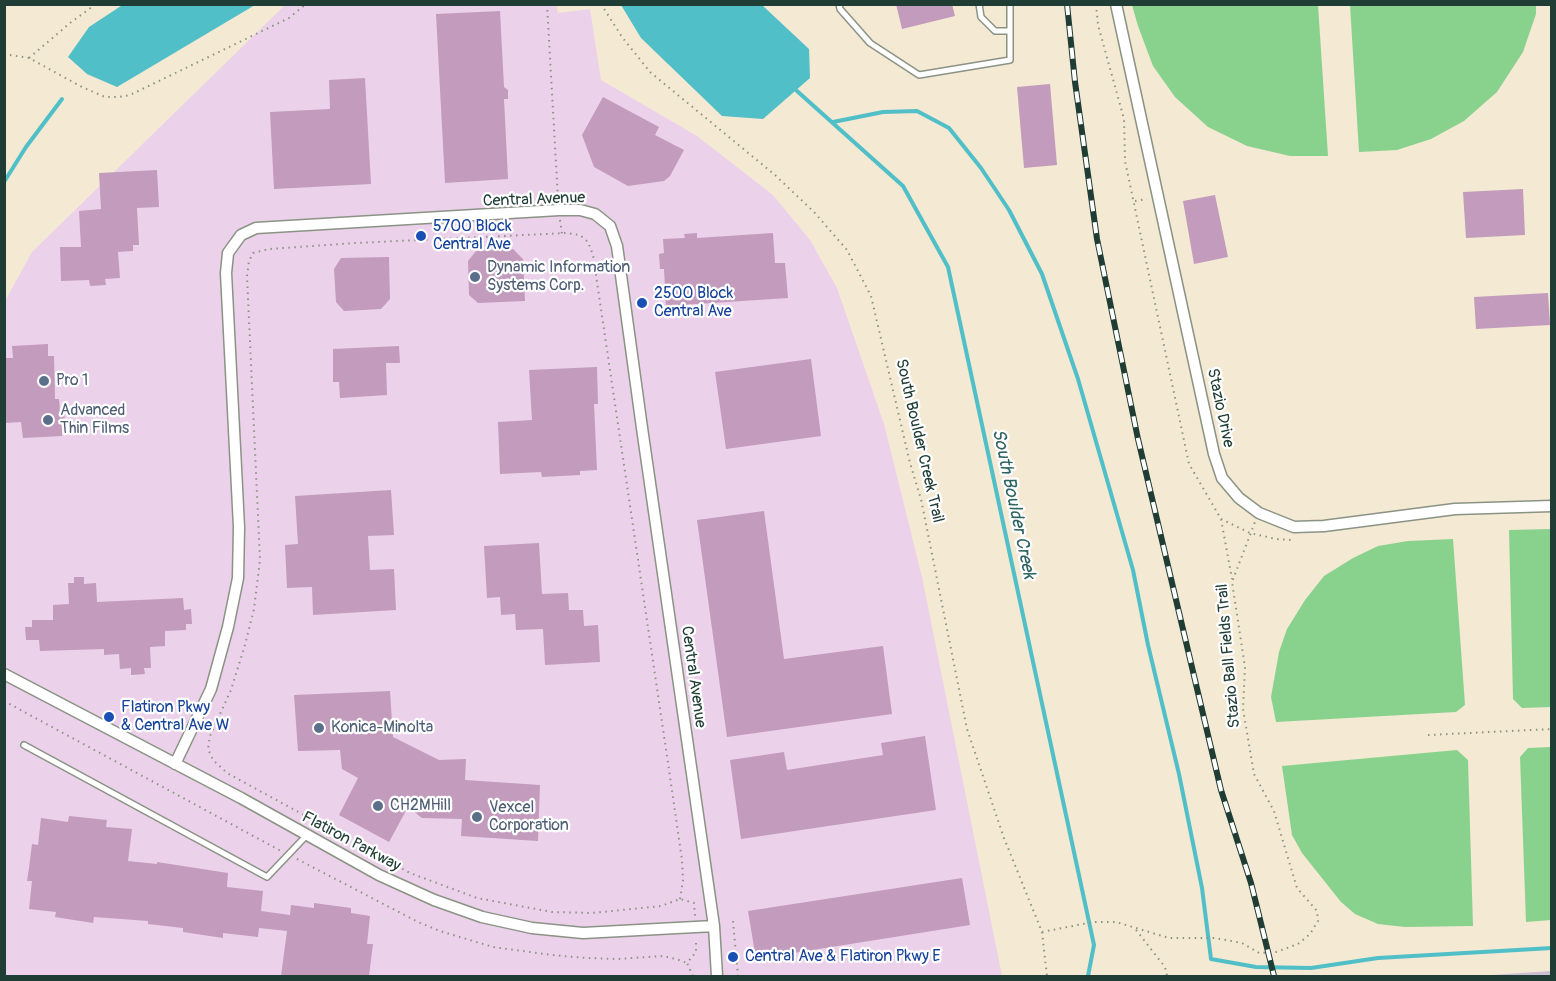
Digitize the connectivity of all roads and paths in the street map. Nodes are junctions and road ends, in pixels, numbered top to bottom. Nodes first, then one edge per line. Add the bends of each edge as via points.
1 (96, 4) edge
2 (306, 4) edge
3 (547, 4) edge
4 (601, 4) edge
5 (839, 4) edge
6 (979, 4) edge
7 (1010, 4) edge
8 (1096, 4) edge
9 (1116, 4) edge
10 (1010, 31) junction
11 (4, 54) edge
12 (29, 58) junction
13 (559, 210) junction
14 (561, 234) junction
15 (1551, 506) edge
16 (1259, 513) junction
17 (1232, 582) junction
18 (4, 674) edge
19 (1551, 729) edge
20 (1428, 735) dead end
21 (24, 746) dead end
22 (175, 764) junction
23 (307, 835) junction
24 (733, 921) dead end
25 (714, 926) junction
26 (1134, 927) junction
27 (1042, 932) junction
28 (717, 976) edge
29 (738, 976) edge
30 (1047, 976) edge
31 (1167, 976) edge

1 - 12 path
2 - 12 path via 279,23 130,95 105,97
3 - 13 path
4 - 27 path, South Boulder Creek Trail via 650,72 814,212 847,250 871,296 925,518 967,729 1004,838
5 - 10 lane via 870,43 919,75 1010,60
6 - 10 lane via 981,18 995,32
7 - 10 lane
8 - 17 path via 1098,25 1124,119 1125,161 1190,464 1221,519
9 - 16 street, Stazio Drive via 1214,454 1222,478
11 - 12 path
13 - 14 path
13 - 22 street, Central Avenue via 256,228 241,235 228,253 238,578 212,689
13 - 25 street, Central Avenue via 595,213 610,226 617,246
14 - 14 path via 356,243 253,253 247,276 260,560 245,645 208,750 227,773 410,873 477,898 552,912 592,913 661,906 680,899 683,881 593,255 580,235
15 - 16 street, Stazio Drive via 1455,509 1324,526 1294,526
16 - 17 path, Stazio Ball Fields Trail
17 - 26 path, Stazio Ball Fields Trail via 1245,666 1243,709 1254,774 1274,811 1297,888 1317,911 1318,921 1298,944 1276,952 1259,952 1242,943 1215,938 1180,940
18 - 22 street, Flatiron Parkway
19 - 20 path
21 - 23 lane via 267,877
22 - 23 street, Flatiron Parkway
23 - 25 street, Flatiron Parkway via 379,875 482,917 532,928 583,933
24 - 29 path
25 - 28 street, Central Avenue
26 - 27 path, Stazio Ball Fields Trail via 1093,922
26 - 31 path via 1165,967
27 - 30 path, South Boulder Creek Trail

